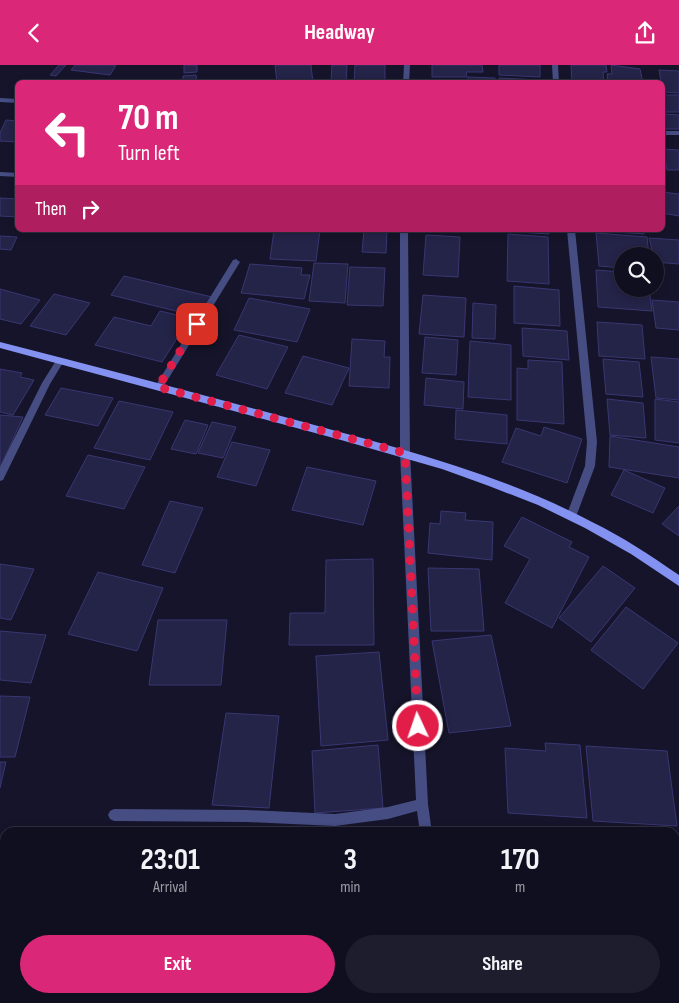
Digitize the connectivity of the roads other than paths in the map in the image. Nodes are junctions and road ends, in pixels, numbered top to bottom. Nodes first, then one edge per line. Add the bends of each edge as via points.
1 (407, 65) edge
2 (555, 65) edge
3 (406, 80) edge
4 (556, 80) edge
5 (0, 100) edge
6 (15, 101) edge
7 (665, 133) edge
8 (679, 133) edge
9 (0, 174) edge
10 (15, 175) edge
11 (404, 232) edge
12 (571, 232) edge
13 (236, 262) dead end
14 (0, 345) edge
15 (60, 361) junction
16 (158, 387) junction
17 (405, 453) junction
18 (0, 477) edge
19 (572, 515) junction
20 (679, 581) edge
21 (422, 804) junction
22 (114, 815) dead end
23 (425, 827) edge

1 - 3 street
2 - 4 street
5 - 6 street
7 - 8 street
9 - 10 street
11 - 17 street
12 - 19 street via 592,442 590,466
13 - 16 street
14 - 15 main road
15 - 16 main road
15 - 18 street
16 - 17 main road
17 - 19 main road via 516,491
17 - 21 street
19 - 20 main road via 643,554
21 - 22 street via 388,813 335,820
21 - 23 street

